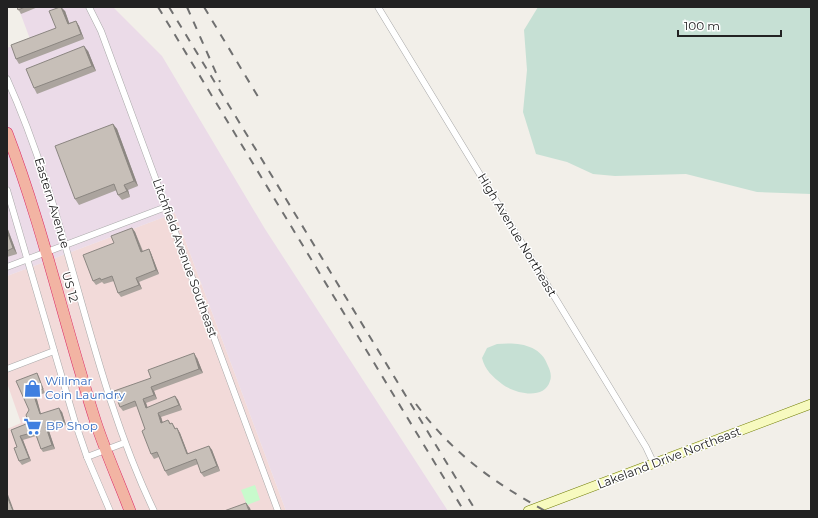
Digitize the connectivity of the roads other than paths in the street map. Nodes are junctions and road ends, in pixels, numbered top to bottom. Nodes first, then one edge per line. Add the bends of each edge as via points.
1 (89, 7) edge
2 (378, 7) edge
3 (7, 78) edge
4 (7, 133) edge
5 (7, 190) edge
6 (166, 207) junction
7 (66, 245) junction
8 (47, 252) junction
9 (28, 259) junction
10 (7, 267) edge
11 (54, 351) junction
12 (7, 369) edge
13 (811, 404) edge
14 (124, 443) junction
15 (106, 450) junction
16 (87, 457) junction
17 (654, 464) junction
18 (110, 511) edge
19 (130, 511) edge
20 (139, 511) edge
21 (154, 511) edge
22 (278, 511) edge
23 (528, 511) edge

1 - 6 street, Litchfield Avenue Southeast via 101,31
2 - 17 street, High Avenue Northeast via 642,440
3 - 7 street, Eastern Avenue via 39,159
4 - 8 highway, US 12 / US 12
5 - 9 street
6 - 7 street
6 - 22 street, Litchfield Avenue Southeast
7 - 8 street
7 - 14 street, Eastern Avenue
8 - 9 street
8 - 15 highway, US 12 / US 12
9 - 10 street
9 - 11 street
11 - 12 street
11 - 16 street
13 - 17 main road, Lakeland Drive Northeast
14 - 15 street
14 - 21 street, Eastern Avenue
15 - 16 street
15 - 19 highway, US 12 / US 12
15 - 20 highway, US 12 / US 12
16 - 18 street
17 - 23 main road, Lakeland Drive Northeast

